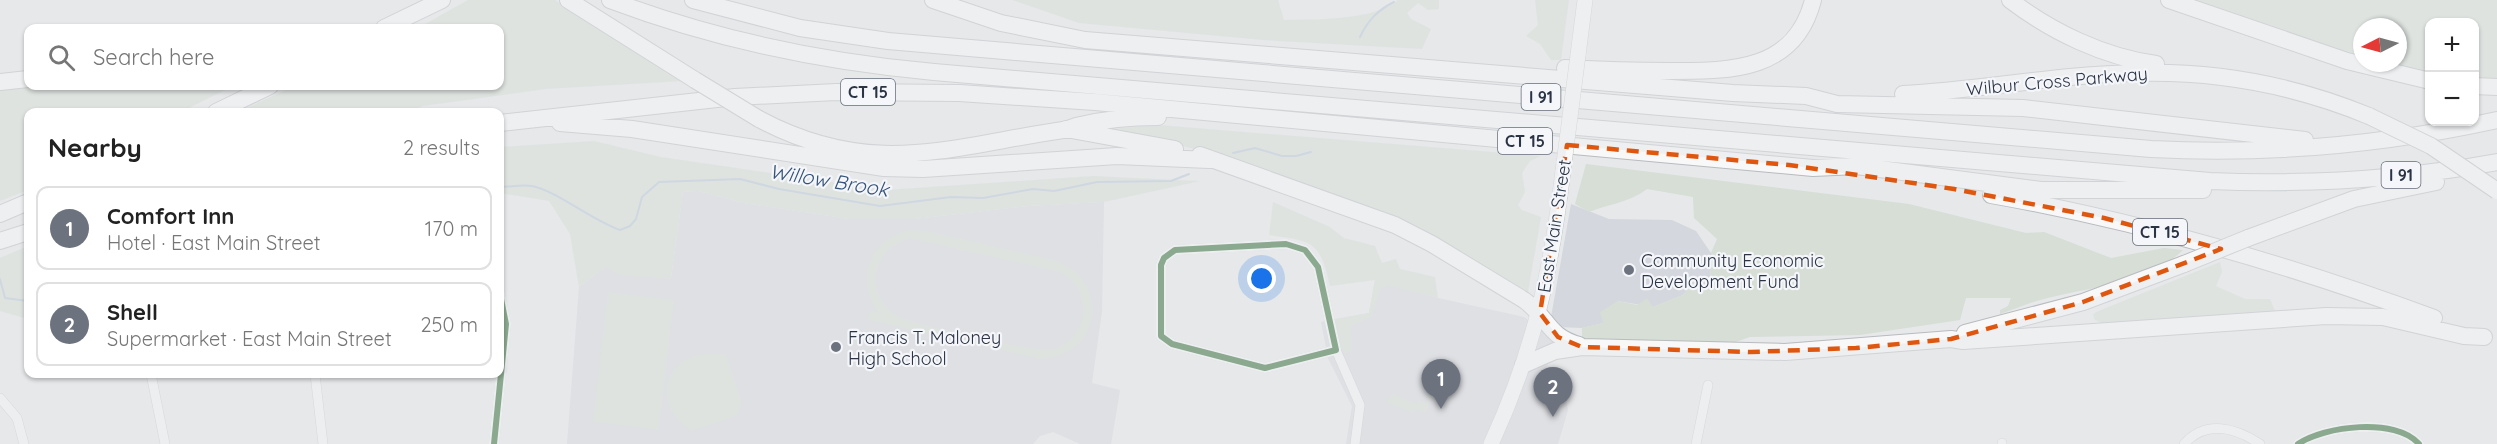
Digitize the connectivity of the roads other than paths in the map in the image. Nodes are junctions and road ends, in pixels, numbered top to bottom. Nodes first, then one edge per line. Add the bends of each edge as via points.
1 (442, 0) edge
2 (568, 0) edge
3 (610, 0) edge
4 (693, 0) edge
5 (933, 0) edge
6 (955, 0) edge
7 (1585, 0) edge
8 (1813, 0) edge
9 (2010, 0) edge
10 (2169, 0) edge
11 (405, 18) junction
12 (986, 19) junction
13 (383, 24) edge
14 (392, 24) edge
15 (1514, 75) junction
16 (2203, 75) junction
17 (24, 79) edge
18 (2425, 80) edge
19 (0, 82) edge
20 (2479, 86) edge
21 (2497, 87) edge
22 (262, 90) edge
23 (1806, 96) junction
24 (224, 108) edge
25 (1237, 116) junction
26 (2497, 120) edge
27 (504, 124) edge
28 (504, 124) edge
29 (1066, 129) junction
30 (2392, 138) junction
31 (1209, 160) junction
32 (2497, 162) edge
33 (1813, 168) junction
34 (2305, 181) junction
35 (2497, 191) edge
36 (24, 204) edge
37 (0, 214) edge
38 (24, 233) edge
39 (0, 241) edge
40 (1540, 313) junction
41 (504, 314) edge
42 (1951, 339) junction
43 (2491, 339) edge
44 (504, 344) edge
45 (1582, 347) junction
46 (1336, 350) junction
47 (1523, 365) junction
48 (152, 378) edge
49 (315, 378) edge
50 (501, 378) edge
51 (1708, 385) dead end
52 (0, 398) edge
53 (24, 444) edge
54 (165, 444) edge
55 (323, 444) edge
56 (494, 444) edge
57 (1355, 444) edge
58 (1491, 444) edge
59 (1696, 444) edge
60 (2184, 444) edge
61 (2260, 444) edge
62 (2298, 444) edge
63 (2419, 444) edge

1 - 11 highway
2 - 29 highway, bridge via 759,119 829,146 895,156 953,151
3 - 34 highway, I 91 via 745,43 878,67 2175,178
4 - 30 highway, I 91 via 800,28 888,41 2122,147 2262,151
5 - 12 highway
6 - 12 highway
7 - 40 main road, East Main Street, bridge
8 - 15 highway via 1806,21 1790,41 1774,56 1748,67 1687,71 1542,68
9 - 16 highway via 2048,25 2104,52 2183,67
10 - 18 highway via 2348,61
11 - 13 highway
11 - 14 highway
12 - 15 highway via 1039,33 1095,41
15 - 23 highway
16 - 23 highway, Wilbur Cross Parkway via 2126,73 1921,93
16 - 35 highway, Wilbur Cross Parkway, bridge via 2293,90 2369,116 2433,148
17 - 19 highway
20 - 21 highway
22 - 24 highway
23 - 30 highway via 1837,104 2023,108 2289,139
25 - 27 highway, CT 15 via 1024,97 866,92 708,99
25 - 29 highway via 1216,120 1132,118
25 - 33 highway, CT 15
26 - 30 highway, I 91
28 - 31 highway via 609,126 884,168 923,169 1117,156
29 - 31 highway via 1173,149
31 - 40 highway via 1395,225
32 - 34 highway, I 91 via 2422,173
32 - 42 highway, bridge via 2469,175 2336,205 2083,302
33 - 34 highway via 1857,166 2059,191 2279,188
33 - 43 highway, CT 15 via 1982,193 2130,224 2315,277
36 - 37 highway
38 - 39 highway
40 - 45 highway via 1558,337
40 - 47 main road, East Main Street
41 - 44 street
42 - 43 highway via 2344,315 2395,319
42 - 45 highway via 1785,352
45 - 47 highway via 1555,351
46 - 46 street via 1318,267 1305,250 1286,244 1174,250 1164,258 1160,330 1166,341 1265,368
46 - 57 street via 1360,405
47 - 58 main road, East Main Street
48 - 54 street
49 - 55 street
50 - 56 street
51 - 59 street
52 - 53 street via 17,418
60 - 61 street via 2199,432 2222,428 2245,434
62 - 63 street via 2327,432 2376,427 2403,432

